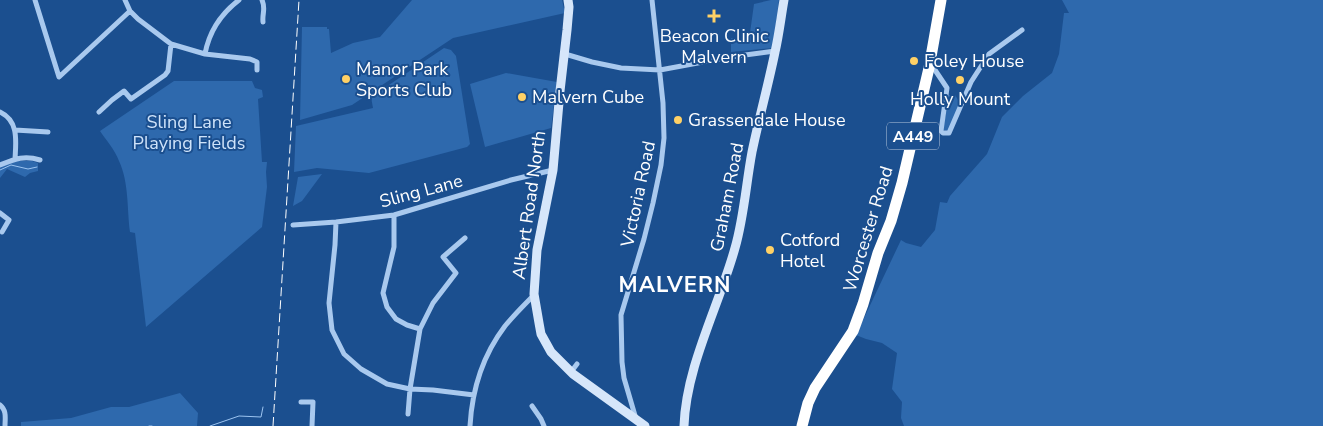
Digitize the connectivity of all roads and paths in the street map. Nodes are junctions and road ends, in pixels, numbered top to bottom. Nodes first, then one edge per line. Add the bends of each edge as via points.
1 (35, 0) edge
2 (125, 0) edge
3 (239, 0) edge
4 (262, 0) edge
5 (568, 0) edge
6 (652, 0) edge
7 (784, 0) edge
8 (941, 0) edge
9 (130, 11) junction
10 (263, 22) dead end
11 (1022, 30) dead end
12 (171, 44) junction
13 (776, 51) junction
14 (205, 54) junction
15 (565, 54) junction
16 (929, 68) junction
17 (257, 70) dead end
18 (660, 70) junction
19 (0, 112) edge
20 (99, 112) dead end
21 (15, 130) junction
22 (44, 130) dead end
23 (15, 159) junction
24 (40, 160) dead end
25 (0, 164) edge
26 (553, 170) junction
27 (0, 213) edge
28 (394, 215) junction
29 (336, 222) junction
30 (293, 225) dead end
31 (2, 232) dead end
32 (465, 238) dead end
33 (534, 294) junction
34 (420, 330) junction
35 (577, 364) dead end
36 (571, 372) junction
37 (410, 390) junction
38 (474, 395) junction
39 (300, 402) dead end
40 (0, 405) edge
41 (532, 406) dead end
42 (408, 414) dead end
43 (636, 419) junction
44 (5, 426) edge
45 (312, 426) edge
46 (470, 426) edge
47 (544, 426) edge
48 (645, 426) edge
49 (684, 426) edge
50 (802, 426) edge

1 - 9 street via 59,77
2 - 9 street
3 - 14 street via 219,20
4 - 10 street via 265,9 259,16
5 - 15 street, Albert Road North
6 - 18 street, Victoria Road
7 - 13 street, Graham Road
8 - 16 highway, Worcester Road / A449
9 - 12 street
11 - 16 street via 989,54 971,82 948,133 941,132 947,88 935,70
12 - 14 street
12 - 20 street via 165,75 131,100 124,92
13 - 18 street
13 - 49 street, Graham Road via 756,136 736,246 697,360 687,396
14 - 17 street via 258,60
15 - 18 street via 621,68
15 - 26 street, Albert Road North
16 - 50 highway, Worcester Road / A449 via 898,198 858,318 812,394
18 - 43 street, Victoria Road via 664,138 661,165 644,239 620,315 624,378
19 - 21 street via 7,115
21 - 22 street
21 - 23 street
23 - 24 street
23 - 25 street
26 - 28 street, Sling Lane
26 - 33 street, Albert Road North via 537,250
27 - 31 street via 9,220
28 - 29 street, Sling Lane
28 - 34 street via 394,247 383,293 387,307 396,319
29 - 30 street, Sling Lane
29 - 37 street via 329,303 332,330 344,354 360,369 387,384
32 - 34 street via 443,257 456,273 433,303
33 - 36 street, Albert Road North via 541,334 551,352
33 - 38 street via 505,327 488,354
34 - 37 street
35 - 36 street
36 - 43 street, Albert Road North
37 - 38 street
37 - 42 street
38 - 46 street
39 - 45 street via 313,402
40 - 44 street via 5,412
41 - 47 street
43 - 48 street, Albert Road North

